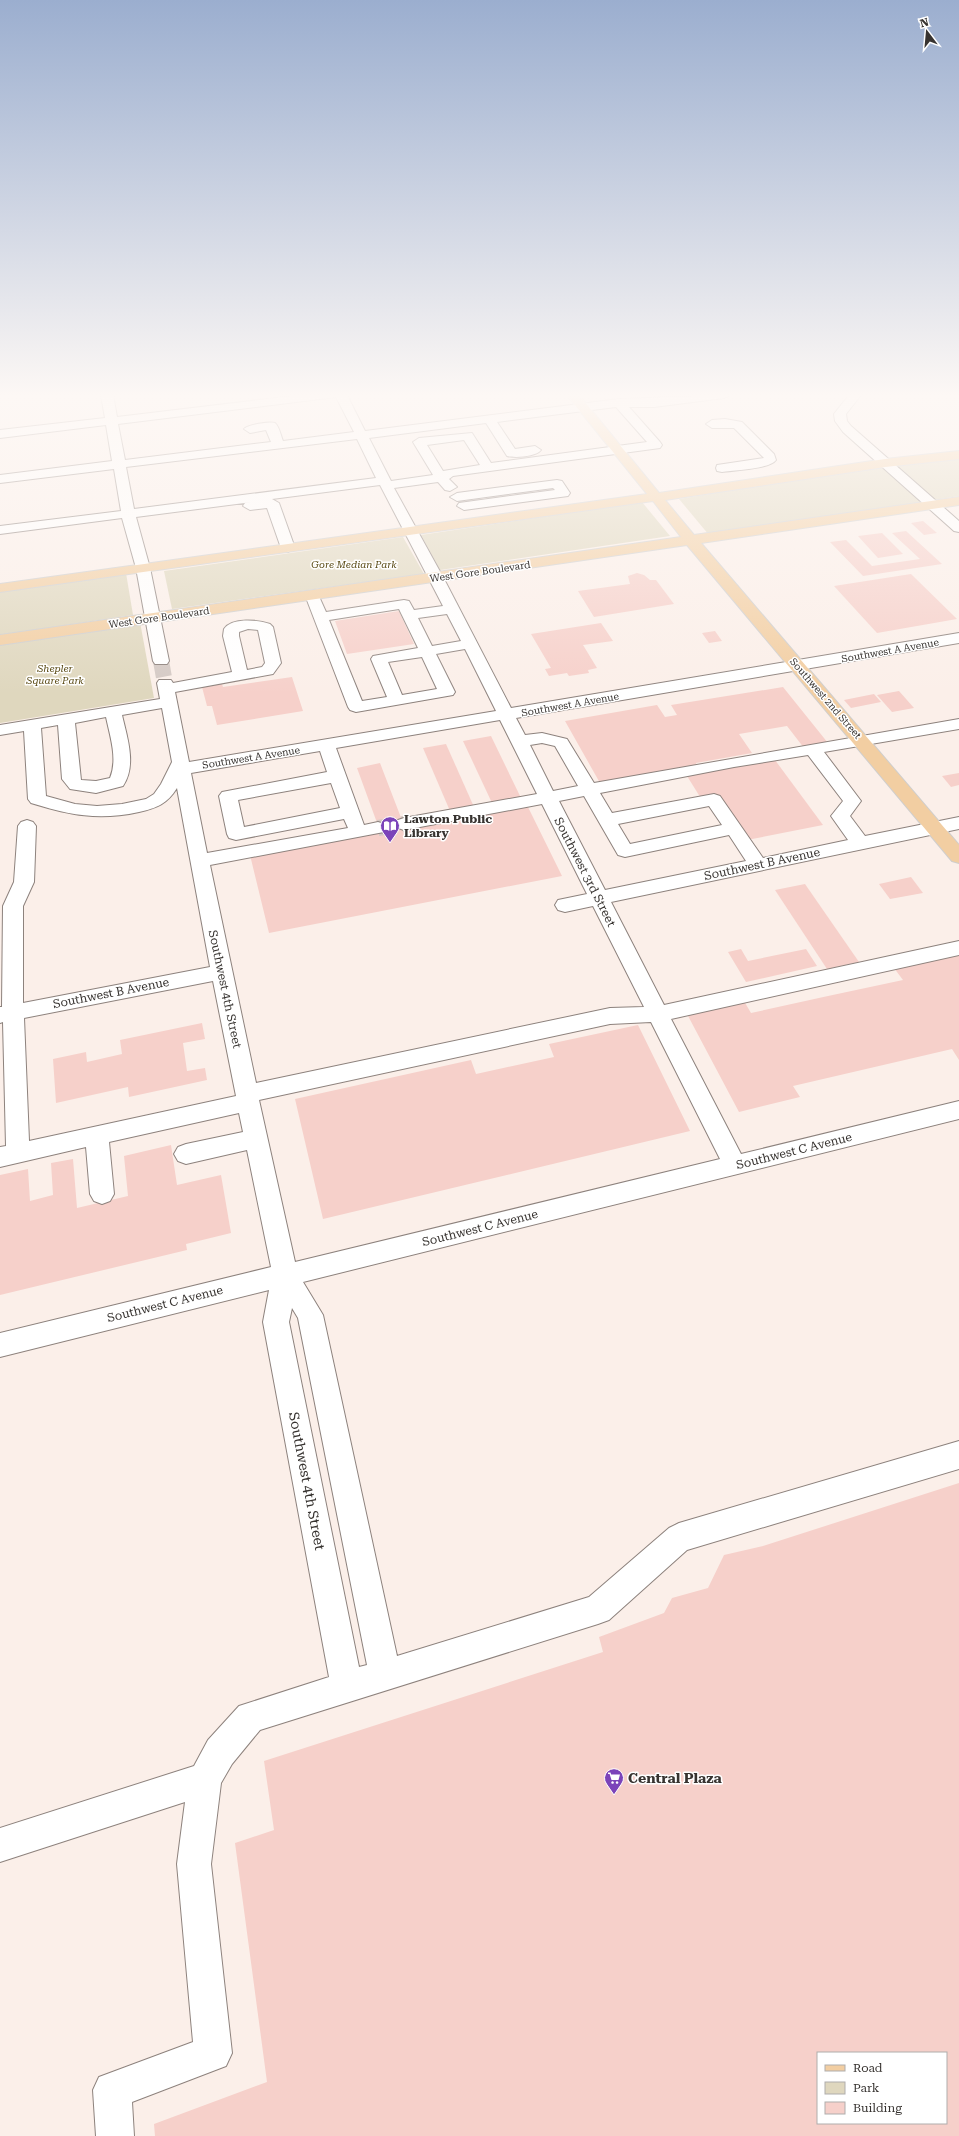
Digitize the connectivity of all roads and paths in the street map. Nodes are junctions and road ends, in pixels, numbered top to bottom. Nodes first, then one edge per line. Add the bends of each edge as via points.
1 (125, 495) edge
2 (288, 495) edge
3 (391, 495) edge
4 (456, 495) edge
5 (542, 495) edge
6 (573, 495) edge
7 (656, 495) edge
8 (673, 495) edge
9 (921, 495) edge
10 (658, 497) junction
11 (461, 501) junction
12 (959, 501) edge
13 (933, 505) junction
14 (250, 506) dead end
15 (582, 508) junction
16 (128, 514) junction
17 (475, 523) junction
18 (959, 528) edge
19 (0, 530) edge
20 (410, 532) junction
21 (691, 540) junction
22 (288, 548) junction
23 (143, 568) junction
24 (436, 577) junction
25 (0, 588) edge
26 (312, 595) junction
27 (250, 604) junction
28 (452, 609) junction
29 (409, 615) junction
30 (321, 617) junction
31 (153, 618) junction
32 (257, 623) junction
33 (959, 638) edge
34 (0, 640) edge
35 (470, 644) junction
36 (427, 651) junction
37 (161, 661) tunnel mouth
38 (797, 666) junction
39 (241, 676) junction
40 (167, 691) junction
41 (396, 700) junction
42 (113, 711) junction
43 (506, 715) junction
44 (66, 719) junction
45 (32, 724) junction
46 (959, 724) edge
47 (0, 730) edge
48 (519, 741) junction
49 (863, 742) junction
50 (326, 745) junction
51 (813, 750) junction
52 (181, 766) junction
53 (337, 776) junction
54 (588, 789) junction
55 (547, 797) junction
56 (350, 812) junction
57 (606, 820) junction
58 (959, 823) edge
59 (404, 824) tunnel mouth
60 (27, 826) dead end
61 (378, 828) tunnel mouth
62 (734, 828) junction
63 (936, 828) junction
64 (357, 832) junction
65 (862, 844) junction
66 (959, 857) edge
67 (200, 861) junction
68 (758, 865) junction
69 (598, 898) junction
70 (565, 905) dead end
71 (7, 918) edge
72 (959, 948) edge
73 (6, 971) edge
74 (221, 972) junction
75 (6, 1014) edge
76 (657, 1014) junction
77 (248, 1098) junction
78 (959, 1110) edge
79 (97, 1135) junction
80 (257, 1138) junction
81 (186, 1154) dead end
82 (9, 1155) edge
83 (735, 1166) junction
84 (102, 1194) dead end
85 (285, 1275) junction
86 (0, 1344) edge
87 (959, 1455) edge
88 (385, 1675) junction
89 (347, 1686) junction
90 (205, 1780) junction
91 (0, 1845) edge
92 (115, 2136) edge

1 - 16 street
2 - 16 street
3 - 20 street, Southwest 3rd Street
4 - 11 street
5 - 11 street
6 - 15 street
7 - 10 main road, Southwest 2nd Street
8 - 10 main road
9 - 13 street
10 - 15 main road
10 - 21 main road, Southwest 2nd Street
11 - 17 street
12 - 13 main road, West Gore Boulevard
13 - 18 street
13 - 21 main road, West Gore Boulevard
14 - 22 street via 272,503
15 - 17 main road
16 - 19 street
16 - 23 street
17 - 20 main road
20 - 22 main road
20 - 24 street, Southwest 3rd Street
21 - 24 main road, West Gore Boulevard
21 - 38 main road, Southwest 2nd Street
22 - 23 main road
23 - 25 main road
23 - 31 street
24 - 26 main road, West Gore Boulevard
24 - 28 street, Southwest 3rd Street
26 - 27 main road, West Gore Boulevard
26 - 30 street
27 - 31 main road, West Gore Boulevard
27 - 32 street
28 - 29 street
28 - 35 street, Southwest 3rd Street
29 - 30 street via 404,604
29 - 36 street
30 - 41 street via 356,707
31 - 34 main road, West Gore Boulevard
31 - 37 street
32 - 39 street via 232,629 231,636
32 - 39 street via 265,627 273,663 267,671
33 - 38 street, Southwest A Avenue
35 - 36 street
35 - 43 street, Southwest 3rd Street
36 - 41 street via 379,659
36 - 41 street via 447,692
38 - 43 street, Southwest A Avenue
38 - 49 main road, Southwest 2nd Street
39 - 40 street
40 - 42 street
40 - 52 street, Southwest 4th Street
42 - 44 street
42 - 44 street via 122,774 117,782 96,787 76,785 71,779
43 - 48 street, Southwest 3rd Street
43 - 50 street, Southwest A Avenue
44 - 45 street
45 - 47 street
45 - 52 street via 38,799 62,806 92,813 114,813 156,802 165,793
46 - 49 street
48 - 54 street via 542,738 561,743
48 - 55 street, Southwest 3rd Street
49 - 51 street
49 - 63 main road, Southwest 2nd Street
50 - 52 street, Southwest A Avenue
50 - 53 street
51 - 54 street
51 - 65 street via 852,801 840,816
52 - 67 street, Southwest 4th Street
53 - 56 street
53 - 56 street via 228,796 236,834
54 - 55 street
54 - 57 street
55 - 59 street
55 - 69 street, Southwest 3rd Street
56 - 64 street
57 - 62 street via 714,800
57 - 62 street via 625,851
58 - 63 street, Southwest B Avenue
60 - 71 street via 24,882
61 - 64 street
62 - 68 street
63 - 65 street, Southwest B Avenue
63 - 66 main road, Southwest 2nd Street
64 - 67 street
65 - 68 street, Southwest B Avenue
67 - 74 street, Southwest 4th Street
68 - 69 street, Southwest B Avenue
69 - 70 street, Southwest B Avenue
69 - 76 street, Southwest 3rd Street
71 - 73 street
72 - 76 street
73 - 75 street
74 - 75 street, Southwest B Avenue
74 - 77 street, Southwest 4th Street
75 - 82 street
76 - 77 street via 610,1016
76 - 83 street, Southwest 3rd Street
77 - 79 street
77 - 80 street, Southwest 4th Street
78 - 83 street, Southwest C Avenue
79 - 82 street
79 - 84 street
80 - 81 street
80 - 85 street, Southwest 4th Street
83 - 85 street, Southwest C Avenue
85 - 86 street, Southwest C Avenue
85 - 88 street, Southwest 4th Street via 310,1315
85 - 89 street, Southwest 4th Street via 276,1322
87 - 88 street via 679,1538 598,1609
88 - 89 street
89 - 90 street via 250,1717 220,1752
90 - 91 street
90 - 92 street via 194,1864 213,2053 112,2090

